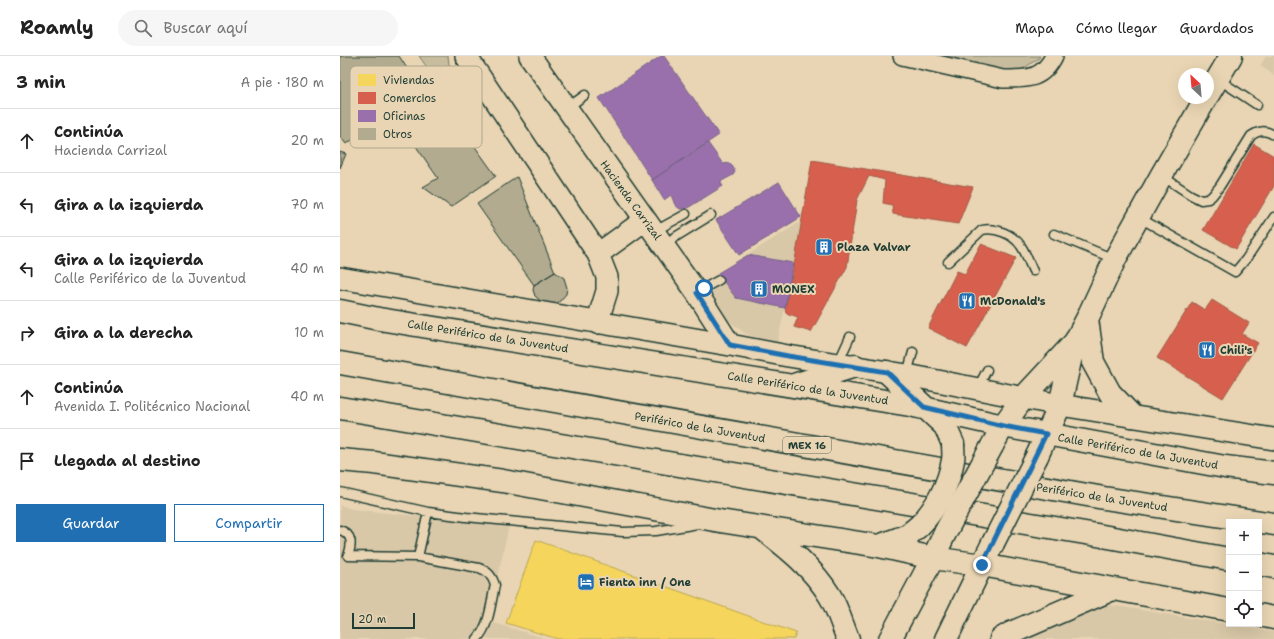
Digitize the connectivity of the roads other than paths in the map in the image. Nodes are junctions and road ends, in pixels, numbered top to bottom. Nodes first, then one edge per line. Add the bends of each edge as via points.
1 (466, 56) edge
2 (530, 56) edge
3 (902, 56) edge
4 (1054, 56) edge
5 (1231, 56) edge
6 (473, 66) edge
7 (482, 80) edge
8 (1214, 85) edge
9 (1214, 87) edge
10 (585, 95) dead end
11 (1203, 104) edge
12 (1257, 105) dead end
13 (567, 108) junction
14 (1274, 135) edge
15 (1161, 176) junction
16 (686, 214) dead end
17 (711, 216) dead end
18 (1138, 217) junction
19 (1274, 217) edge
20 (654, 232) junction
21 (1054, 234) dead end
22 (598, 254) junction
23 (1115, 259) junction
24 (948, 262) dead end
25 (1033, 271) dead end
26 (340, 278) edge
27 (719, 280) dead end
28 (697, 293) junction
29 (340, 311) edge
30 (1087, 319) junction
31 (597, 323) junction
32 (850, 336) dead end
33 (1075, 342) junction
34 (730, 345) junction
35 (913, 352) dead end
36 (340, 363) edge
37 (846, 365) junction
38 (897, 373) junction
39 (792, 386) junction
40 (1024, 398) junction
41 (1060, 405) junction
42 (924, 407) junction
43 (340, 408) edge
44 (1132, 416) junction
45 (1003, 426) junction
46 (1046, 434) junction
47 (1274, 439) edge
48 (340, 460) edge
49 (1274, 473) edge
50 (340, 492) edge
51 (428, 512) junction
52 (720, 521) junction
53 (1274, 524) edge
54 (760, 527) junction
55 (340, 530) edge
56 (879, 546) junction
57 (418, 556) junction
58 (933, 558) junction
59 (1226, 558) edge
60 (982, 565) junction
61 (1262, 565) edge
62 (1274, 567) edge
63 (1113, 589) junction
64 (1226, 609) edge
65 (1262, 616) edge
66 (1274, 618) edge
67 (477, 639) edge
68 (848, 639) edge
69 (890, 639) edge
70 (946, 639) edge
71 (1000, 639) edge

1 - 6 street
2 - 13 street, Hacienda Carrizal
3 - 4 street via 1003,79 1032,78 1051,63
5 - 8 main road
7 - 22 street
9 - 12 lane
10 - 13 lane
11 - 15 main road
13 - 20 street, Hacienda Carrizal
14 - 15 lane via 1262,130 1251,136 1220,186 1208,199 1201,200
15 - 18 main road
16 - 20 lane
17 - 20 lane
18 - 19 lane via 1235,272
18 - 23 main road
20 - 22 street
20 - 28 street, Hacienda Carrizal
21 - 23 lane
22 - 31 street via 607,277 607,291
23 - 30 main road
24 - 25 lane via 982,230 988,228 1016,240
26 - 31 street
27 - 28 lane
28 - 34 street, Hacienda Carrizal
29 - 39 main road, Calle Periférico de la Juventud
30 - 33 main road
30 - 44 main road via 1093,362 1110,392
31 - 34 street
32 - 37 lane
33 - 40 main road
33 - 41 main road
34 - 37 street
35 - 38 lane
36 - 53 main road, Periférico de la Juventud / MEX 16 via 1104,498
37 - 38 street
37 - 39 main road
38 - 40 street via 982,379
38 - 42 main road
39 - 42 main road, Calle Periférico de la Juventud
40 - 41 street
40 - 45 main road
41 - 44 street
41 - 46 main road
42 - 45 main road, Calle Periférico de la Juventud
42 - 56 main road, bridge via 945,426 953,444 953,459 948,479 934,508 919,526 908,535
43 - 59 main road
44 - 47 street
45 - 46 main road, Calle Periférico de la Juventud
45 - 58 main road, bridge
46 - 49 main road, Calle Periférico de la Juventud
46 - 60 main road, bridge
48 - 52 main road via 503,482
50 - 51 lane
51 - 52 lane via 623,532 656,531
51 - 57 lane
52 - 54 main road
54 - 56 main road
54 - 68 main road via 792,551 817,577 831,597
55 - 57 lane via 345,531 350,538 352,547 348,556
56 - 58 main road
57 - 67 lane via 479,568 485,570 493,579 495,585 487,621 483,633
58 - 60 main road
58 - 69 main road
60 - 63 main road
60 - 70 main road
61 - 62 main road
63 - 64 main road
63 - 71 main road
65 - 66 main road

